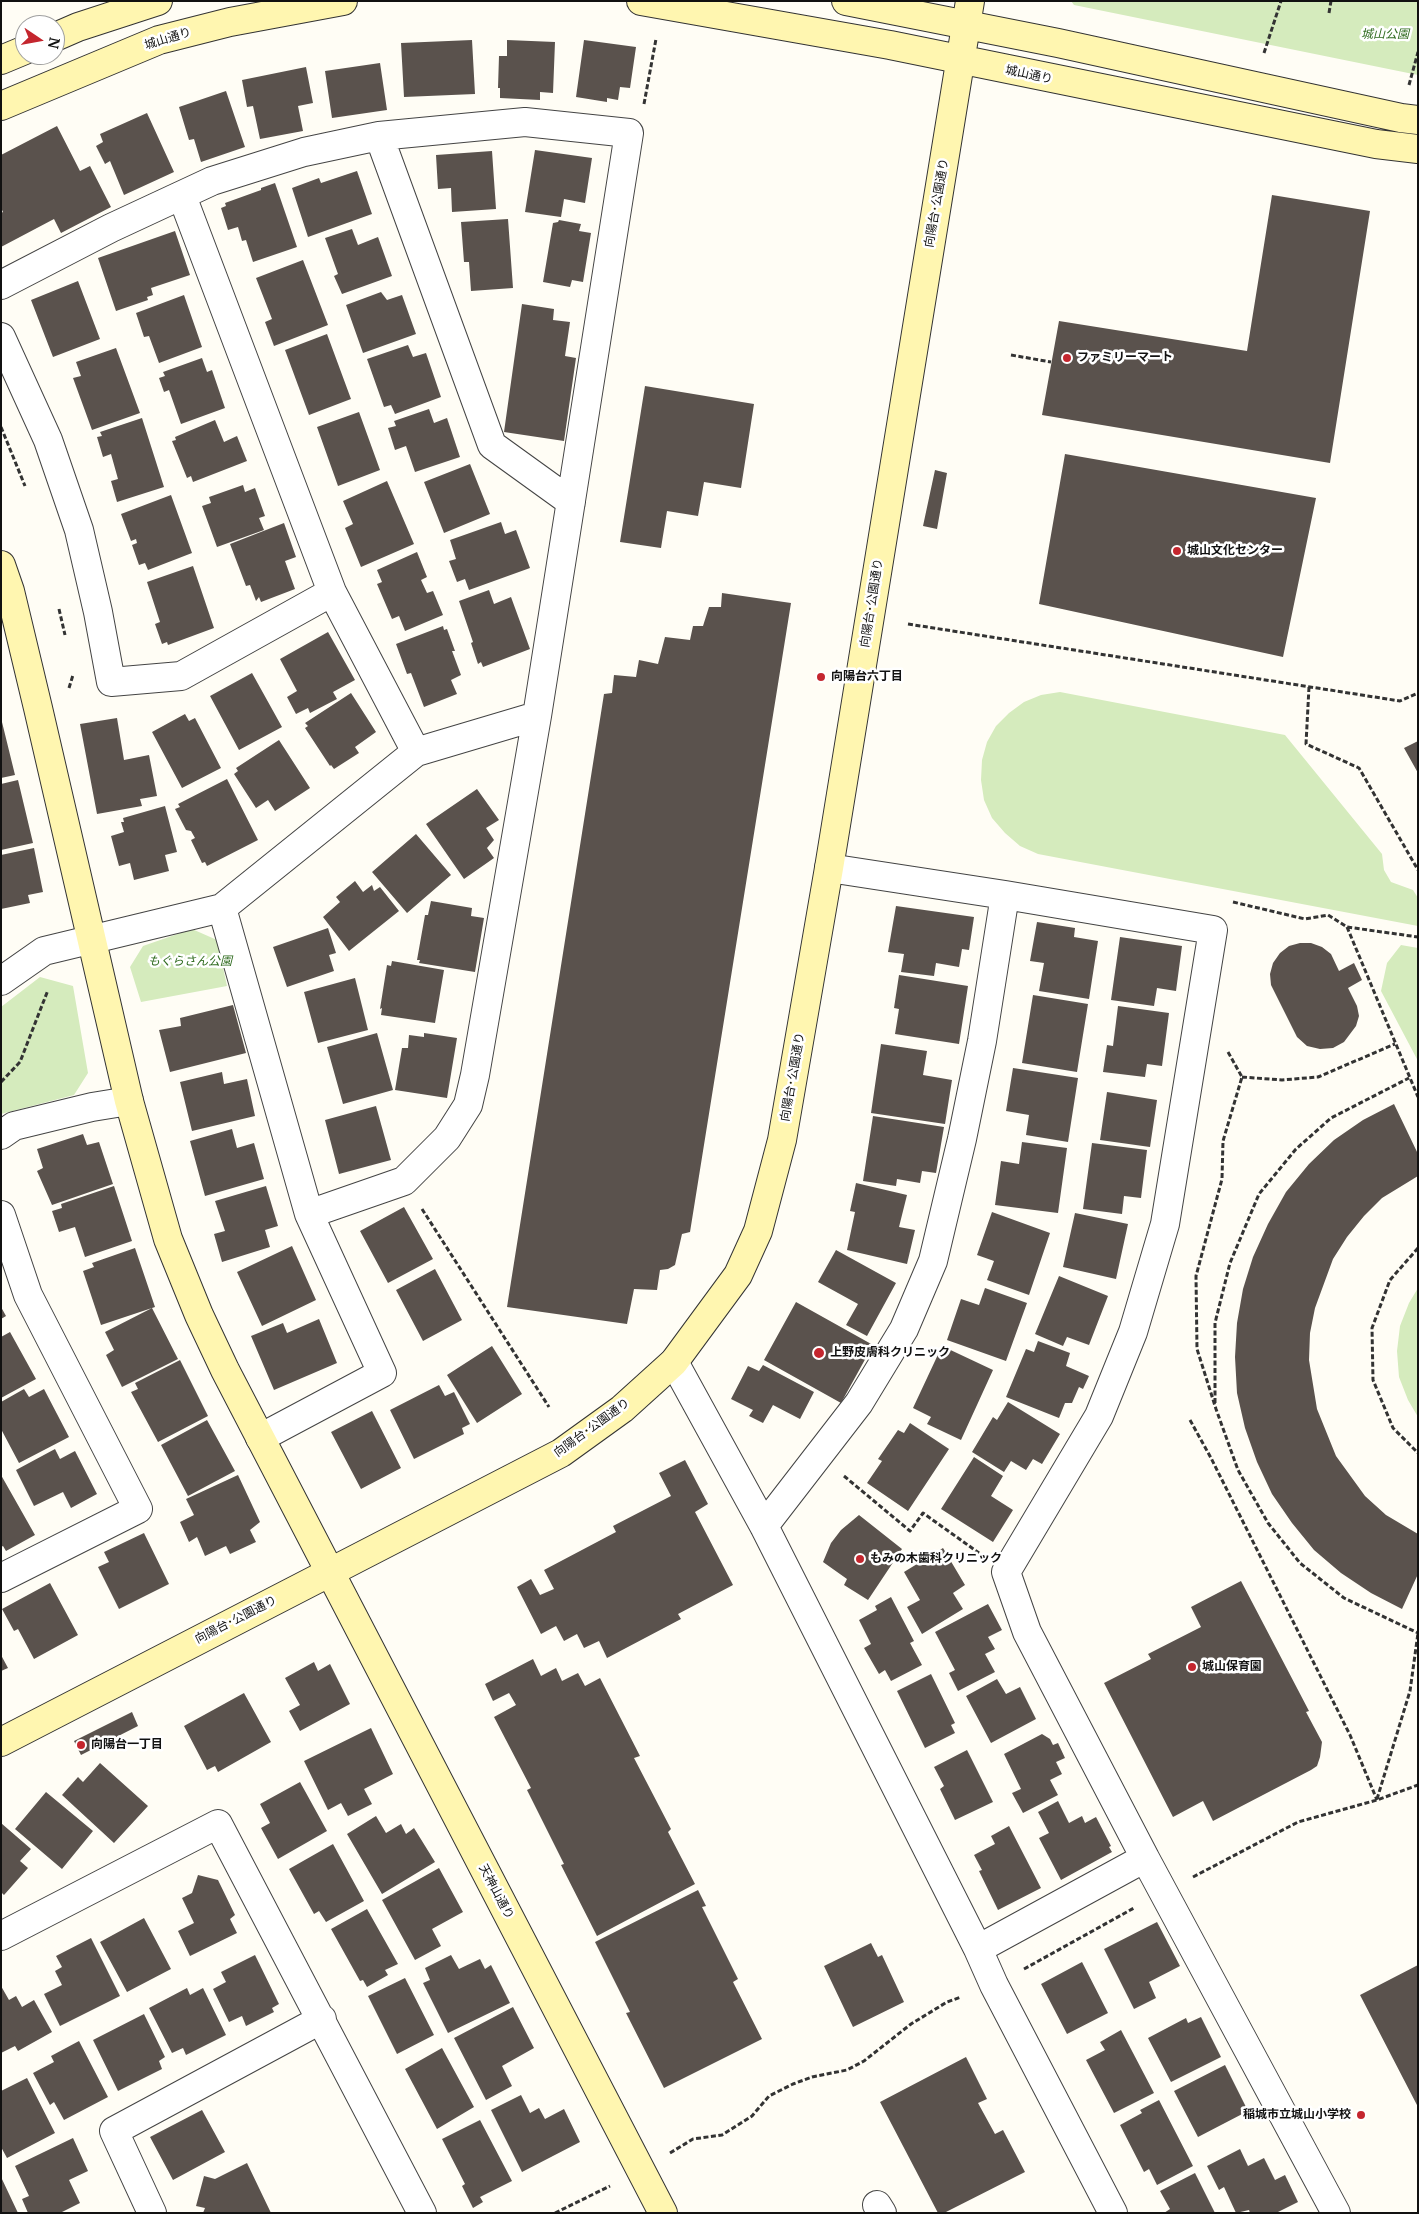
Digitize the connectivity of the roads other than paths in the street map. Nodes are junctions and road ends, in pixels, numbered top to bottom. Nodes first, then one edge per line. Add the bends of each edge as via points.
1 (158, 1) edge
2 (343, 1) edge
3 (641, 1) edge
4 (846, 1) edge
5 (968, 13) edge
6 (65, 33) edge
7 (15, 54) edge
8 (1, 60) edge
9 (960, 60) junction
10 (1, 106) edge
11 (1418, 120) edge
12 (378, 136) junction
13 (1418, 149) edge
14 (182, 196) junction
15 (1, 285) edge
16 (1, 337) edge
17 (571, 502) junction
18 (1, 565) edge
19 (332, 592) junction
20 (537, 716) junction
21 (416, 752) junction
22 (829, 868) junction
23 (1005, 895) junction
24 (222, 908) junction
25 (92, 938) junction
26 (1, 981) edge
27 (129, 1101) junction
28 (1, 1135) edge
29 (309, 1214) junction
30 (1, 1215) edge
31 (674, 1362) junction
32 (260, 1438) junction
33 (764, 1526) junction
34 (329, 1572) junction
35 (1, 1578) edge
36 (1, 1742) edge
37 (1145, 1858) junction
38 (1, 1936) edge
39 (978, 1949) junction
40 (322, 2020) junction
41 (152, 2213) edge
42 (422, 2213) edge
43 (663, 2213) edge
44 (1113, 2213) edge
45 (1336, 2213) edge

1 - 6 street
2 - 10 street, 城山通り via 230,22 159,40
3 - 9 street, 城山通り
4 - 5 street
5 - 9 street, 向陽台･公園通り
5 - 11 street
7 - 8 street
9 - 13 street, 城山通り via 1376,144
9 - 22 street, 向陽台･公園通り
12 - 14 street via 295,155 212,180
12 - 17 street via 492,445
12 - 17 street via 526,122 629,133
14 - 15 street via 111,228
14 - 19 street
16 - 19 street via 48,440 79,530 111,682 181,676
17 - 20 street
18 - 25 street, 天神山通り
19 - 21 street
20 - 21 street
20 - 29 street via 468,1105 447,1138 404,1181
21 - 24 street
22 - 23 street
22 - 31 street, 向陽台･公園通り via 782,1140 758,1232 738,1275
23 - 33 street via 982,1042 934,1261 904,1329 859,1403
23 - 37 street via 1212,930 1165,1224 1133,1332 1099,1416 1006,1572 1027,1632
24 - 25 street
24 - 29 street
25 - 26 street via 44,950
25 - 27 street, 天神山通り
27 - 28 street via 14,1126
27 - 32 street, 天神山通り via 168,1239 199,1315
29 - 32 street via 382,1373
30 - 35 street via 28,1295 138,1509
31 - 33 street
31 - 34 street, 向陽台･公園通り via 622,1409 561,1453
32 - 34 street, 天神山通り
33 - 39 street
34 - 36 street, 向陽台･公園通り
34 - 43 street, 天神山通り
37 - 39 street
37 - 45 street
38 - 40 street via 218,1824
39 - 44 street
40 - 41 street via 114,2131
40 - 42 street

